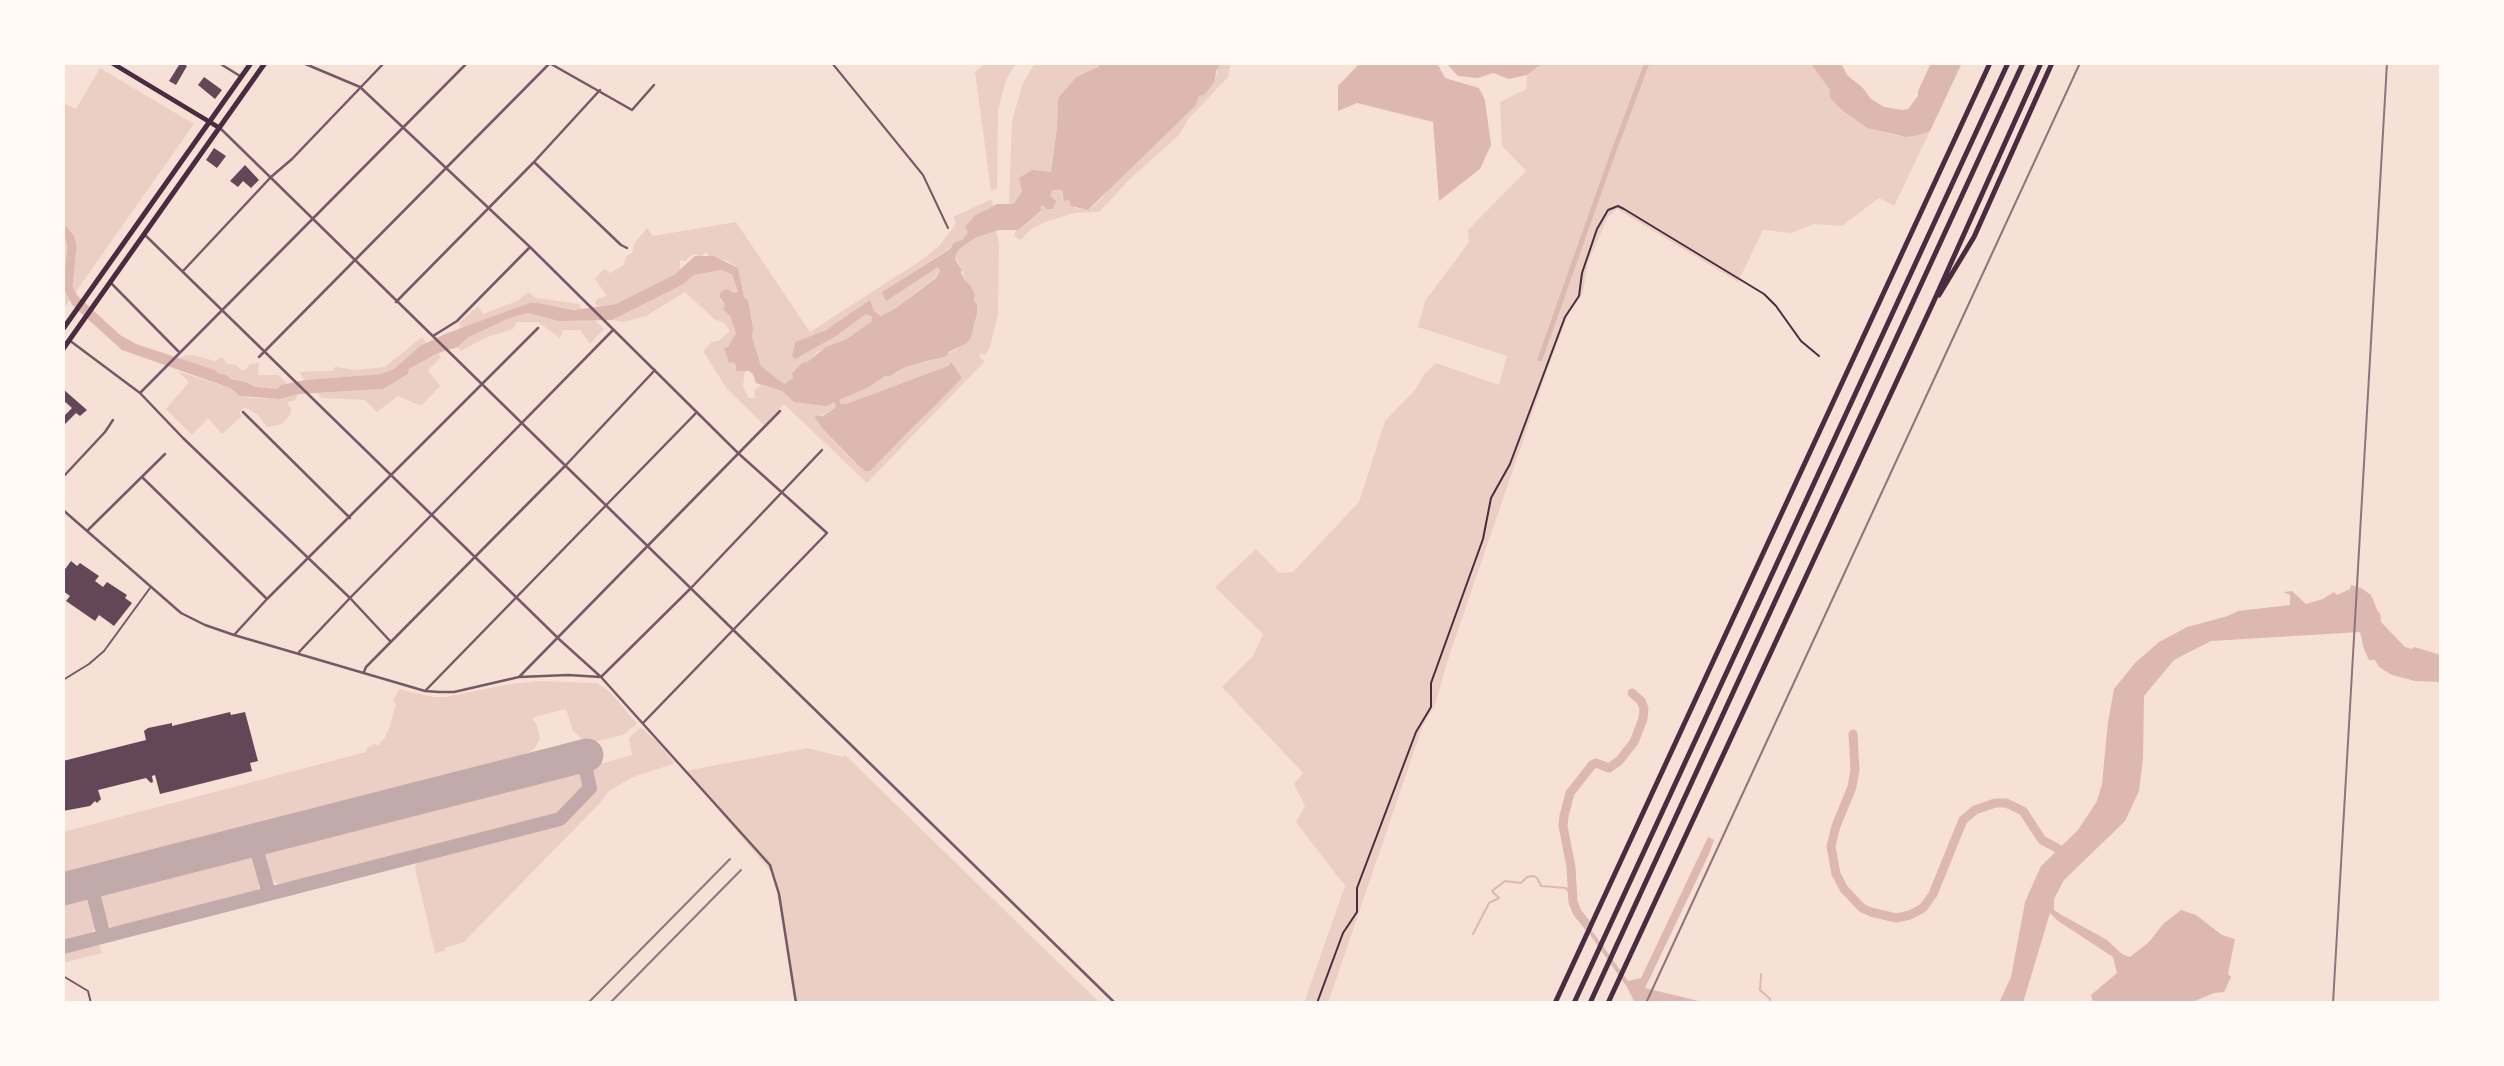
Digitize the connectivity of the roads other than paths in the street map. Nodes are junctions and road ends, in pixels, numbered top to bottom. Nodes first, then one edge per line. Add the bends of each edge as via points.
1 (112, 63) edge
2 (219, 63) edge
3 (251, 63) edge
4 (265, 63) edge
5 (303, 63) edge
6 (384, 63) edge
7 (467, 63) edge
8 (550, 63) edge
9 (832, 63) edge
10 (1990, 63) edge
11 (2008, 63) edge
12 (2022, 63) edge
13 (2041, 63) edge
14 (2052, 63) edge
15 (241, 76) junction
16 (654, 85) dead end
17 (361, 88) junction
18 (600, 90) junction
19 (209, 122) junction
20 (218, 127) junction
21 (403, 128) junction
22 (534, 162) junction
23 (446, 169) junction
24 (271, 177) junction
25 (488, 209) junction
26 (313, 220) junction
27 (948, 228) dead end
28 (144, 234) junction
29 (530, 247) junction
30 (627, 248) dead end
31 (355, 261) junction
32 (183, 271) junction
33 (110, 282) junction
34 (396, 302) junction
35 (1933, 303) junction
36 (223, 311) junction
37 (538, 328) dead end
38 (63, 329) edge
39 (613, 330) junction
40 (434, 337) junction
41 (69, 340) junction
42 (63, 349) edge
43 (180, 352) junction
44 (265, 352) junction
45 (259, 357) dead end
46 (655, 370) junction
47 (482, 385) junction
48 (140, 393) junction
49 (780, 411) dead end
50 (243, 412) dead end
51 (697, 412) junction
52 (113, 419) dead end
53 (521, 423) junction
54 (822, 450) dead end
55 (738, 453) junction
56 (165, 454) dead end
57 (565, 466) junction
58 (391, 476) junction
59 (63, 477) edge
60 (142, 477) junction
61 (781, 493) junction
62 (606, 506) junction
63 (63, 510) edge
64 (431, 515) junction
65 (350, 518) junction
66 (88, 531) junction
67 (648, 547) junction
68 (475, 557) junction
69 (309, 558) junction
70 (150, 587) junction
71 (691, 588) junction
72 (349, 598) junction
73 (516, 598) junction
74 (267, 599) junction
75 (734, 631) junction
76 (234, 635) junction
77 (558, 639) junction
78 (391, 642) junction
79 (299, 652) junction
80 (364, 673) junction
81 (519, 677) junction
82 (601, 677) junction
83 (63, 680) edge
84 (425, 691) junction
85 (644, 722) junction
86 (63, 976) edge
87 (91, 1003) edge
88 (796, 1003) edge
89 (1115, 1003) edge
90 (1555, 1003) edge
91 (1574, 1003) edge
92 (1590, 1003) edge
93 (1608, 1003) edge

1 - 19 main road
2 - 15 street
3 - 15 highway
4 - 20 highway
5 - 17 street
6 - 17 street
7 - 21 street
8 - 18 street
8 - 23 street
9 - 27 lane via 923,174
10 - 90 highway
11 - 91 highway
12 - 92 highway
13 - 35 highway
14 - 35 highway via 1974,237
15 - 19 highway
16 - 18 street via 632,110
17 - 21 street
17 - 24 street
18 - 22 street
19 - 20 main road
19 - 38 highway
20 - 24 street
20 - 28 highway
21 - 23 street
21 - 26 street
22 - 25 street
22 - 30 street
23 - 25 street
23 - 31 street
24 - 26 street
24 - 32 street
25 - 29 street
25 - 34 street
26 - 31 street
26 - 36 street
28 - 32 street
28 - 33 highway
29 - 39 street
29 - 40 street via 457,321
31 - 34 street
31 - 44 street
32 - 36 street
33 - 41 highway
33 - 43 street
34 - 40 street
35 - 93 highway
36 - 43 street
36 - 44 street
37 - 47 street
39 - 46 street
39 - 53 street
40 - 47 street
41 - 42 highway
41 - 48 street
43 - 48 street
44 - 45 street
44 - 58 street
46 - 51 street
46 - 57 street
47 - 53 street
47 - 58 street
48 - 69 street
49 - 55 street
50 - 65 street
51 - 55 street
51 - 62 street
52 - 59 street
53 - 57 street
53 - 64 street
54 - 61 street
55 - 61 street
55 - 67 street
56 - 60 street
57 - 62 street
57 - 68 street
58 - 64 street
58 - 65 street
60 - 66 street
60 - 74 street
61 - 71 street
61 - 75 street via 827,533
62 - 67 street
62 - 73 street
63 - 66 street
64 - 68 street
64 - 72 street
65 - 69 street
66 - 70 street
67 - 71 street
67 - 77 street
68 - 73 street
68 - 78 street
69 - 72 street
69 - 74 street
70 - 76 street via 185,615
70 - 83 lane via 104,650
71 - 75 street
71 - 82 street
72 - 78 street
72 - 79 street
73 - 77 street
73 - 84 street
74 - 76 street
75 - 85 street
75 - 89 street
76 - 79 street
77 - 81 street
77 - 82 street
78 - 80 street
79 - 80 street
80 - 84 street
81 - 82 street
81 - 84 street via 454,692
82 - 85 street
85 - 88 street via 770,865
86 - 87 lane via 88,991

